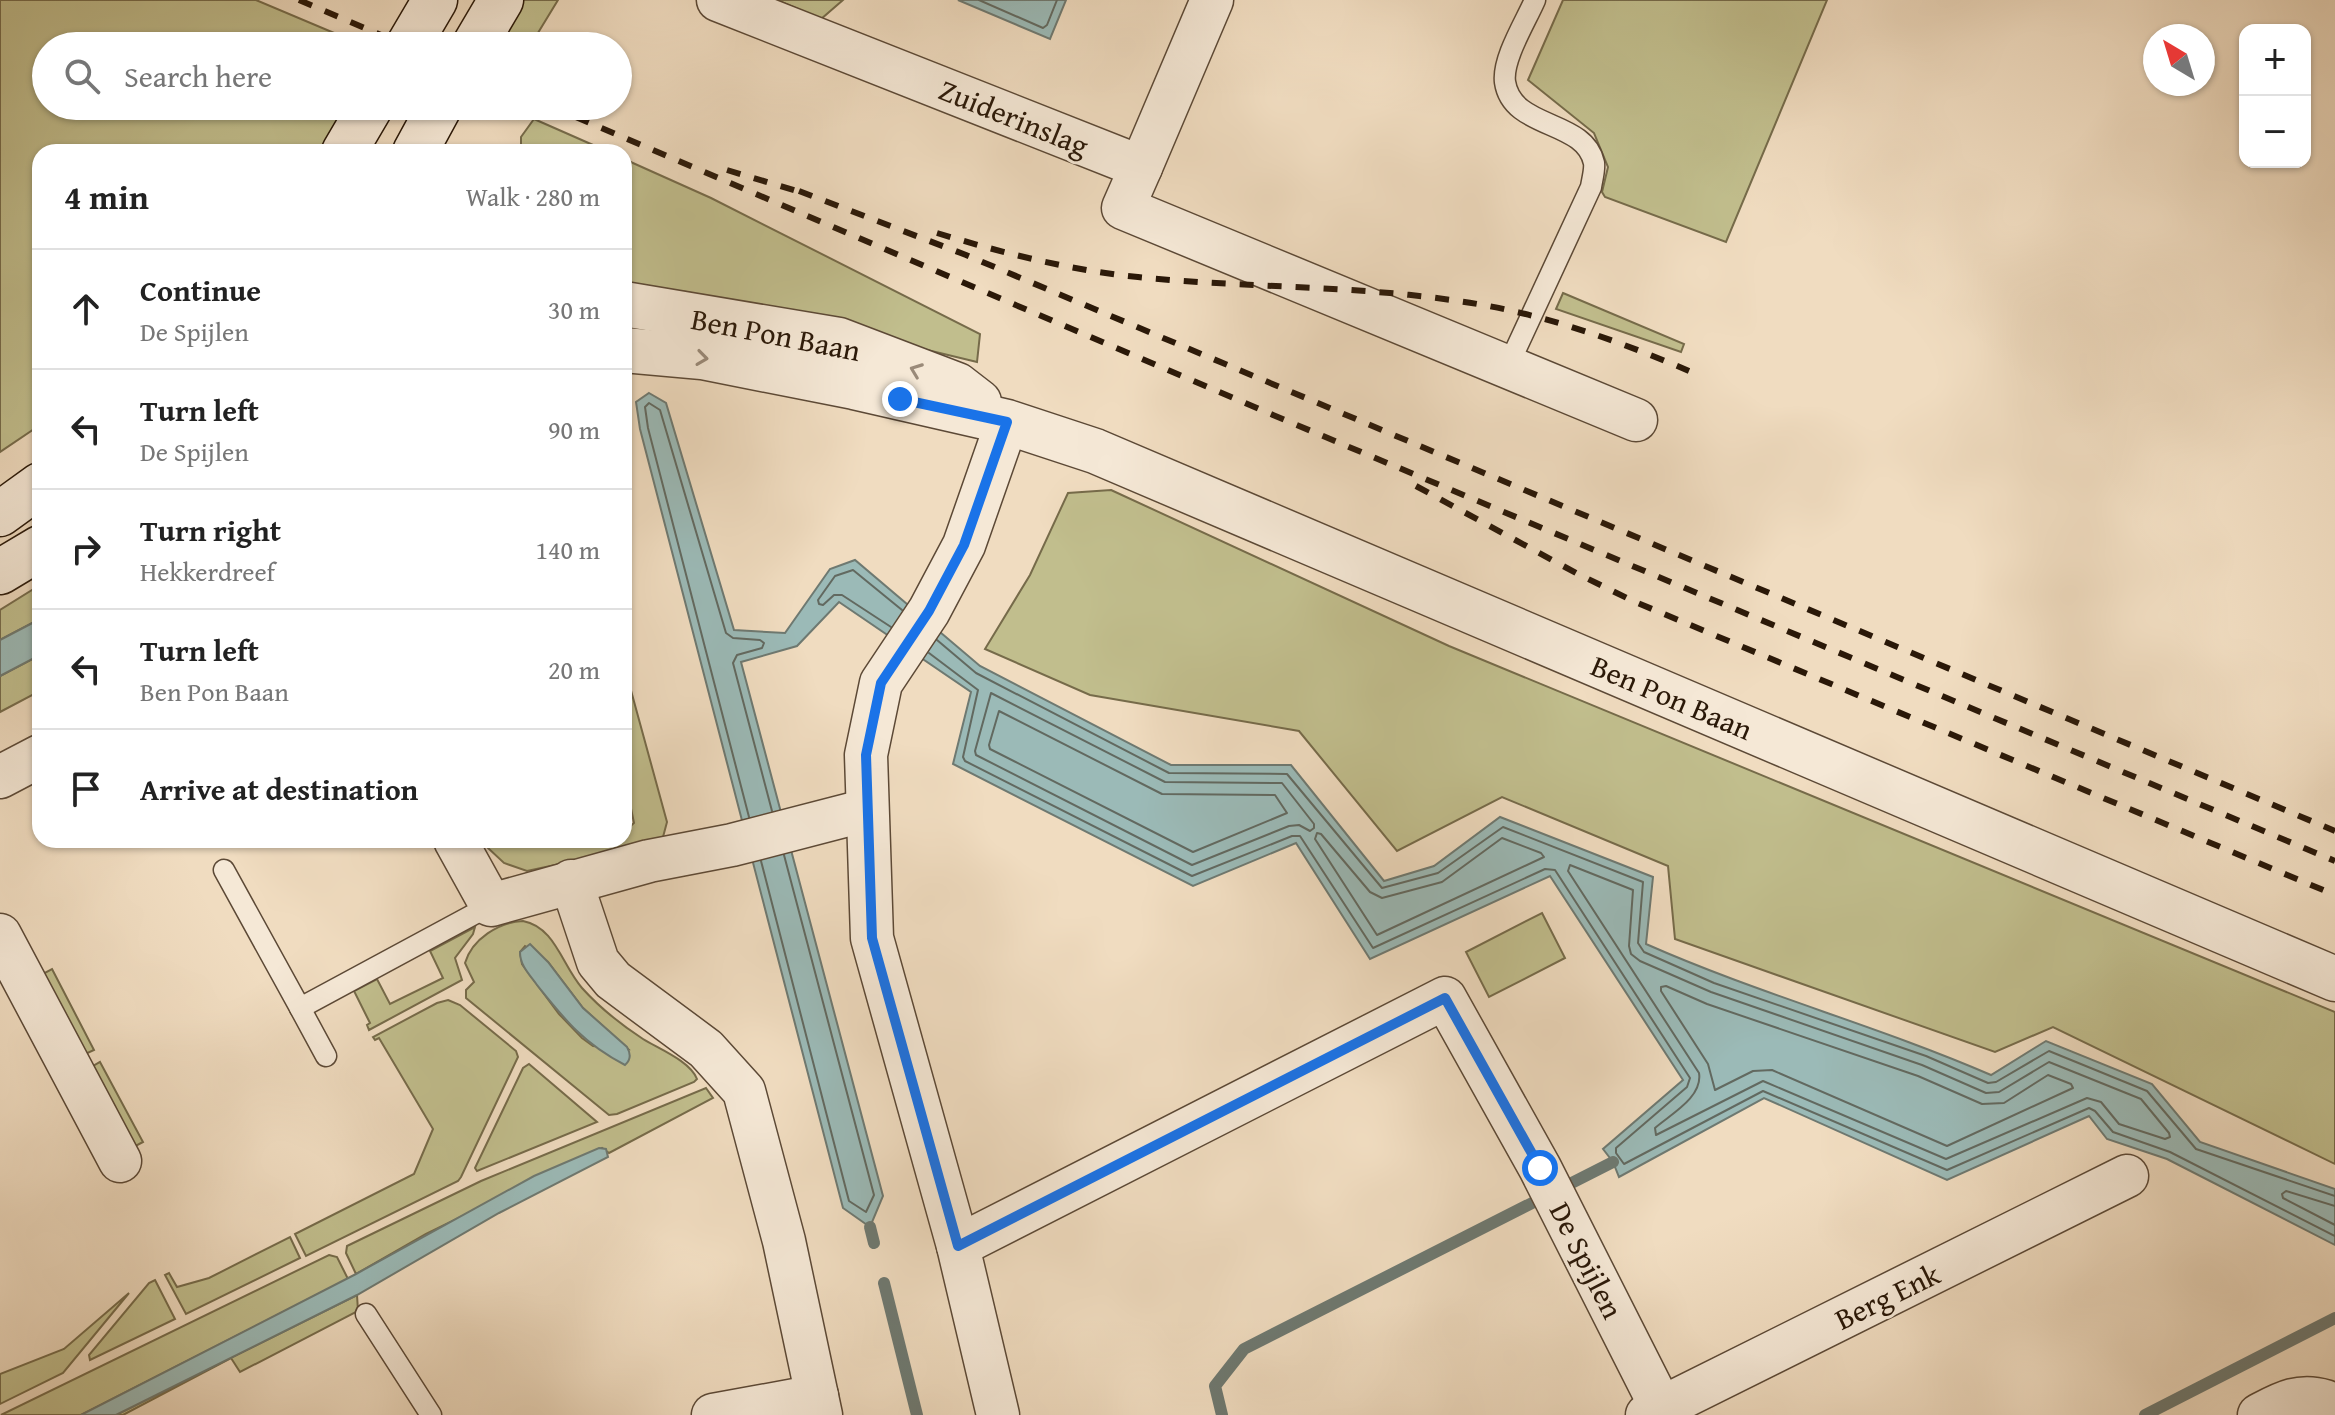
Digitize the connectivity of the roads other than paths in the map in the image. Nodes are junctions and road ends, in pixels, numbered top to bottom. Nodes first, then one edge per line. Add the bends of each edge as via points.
1 (435, 0) edge
2 (501, 0) edge
3 (718, 0) edge
4 (1212, 0) edge
5 (1535, 0) edge
6 (416, 32) edge
7 (482, 32) edge
8 (363, 120) edge
9 (432, 120) edge
10 (349, 144) edge
11 (419, 144) edge
12 (1141, 167) junction
13 (632, 305) edge
14 (632, 351) edge
15 (1508, 366) junction
16 (1636, 420) dead end
17 (1007, 422) junction
18 (32, 491) edge
19 (0, 514) edge
20 (32, 553) edge
21 (0, 572) edge
22 (32, 760) edge
23 (0, 777) edge
24 (867, 810) junction
25 (459, 848) edge
26 (224, 870) dead end
27 (571, 881) junction
28 (491, 905) junction
29 (0, 935) edge
30 (2335, 979) edge
31 (300, 1008) junction
32 (326, 1056) dead end
33 (120, 1161) dead end
34 (2127, 1176) dead end
35 (958, 1246) junction
36 (366, 1314) dead end
37 (819, 1406) edge
38 (1658, 1413) edge
39 (431, 1415) edge
40 (713, 1415) edge
41 (998, 1415) edge
42 (2259, 1415) edge
43 (2334, 1415) edge

1 - 6 street
2 - 7 street
3 - 12 street, Zuiderinslag
4 - 12 street
5 - 15 lane via 1509,57 1505,82 1515,103 1531,117 1576,137 1595,164 1591,187
8 - 10 street
9 - 11 street
12 - 15 street via 1123,208
17 -> 13 street, Ben Pon Baan via 957,385 839,340
14 -> 17 street, Ben Pon Baan via 702,357
15 - 16 street
17 - 24 street via 964,545 929,611 881,683 866,755
17 - 30 street, Ben Pon Baan via 1095,451
18 - 19 street
20 - 21 street
22 - 23 street
24 - 27 street
24 - 35 street via 872,938
25 - 28 street
26 - 31 lane
27 - 28 street
27 - 37 street via 598,962 613,980 706,1049 744,1091 784,1241
28 - 31 lane
29 - 33 street
31 - 32 lane
34 - 38 street, Berg Enk
35 - 38 street, De Spijlen via 1445,998 1566,1217
35 - 41 street
36 - 39 lane
37 - 40 street
42 - 43 street via 2290,1399 2310,1396 2325,1401

